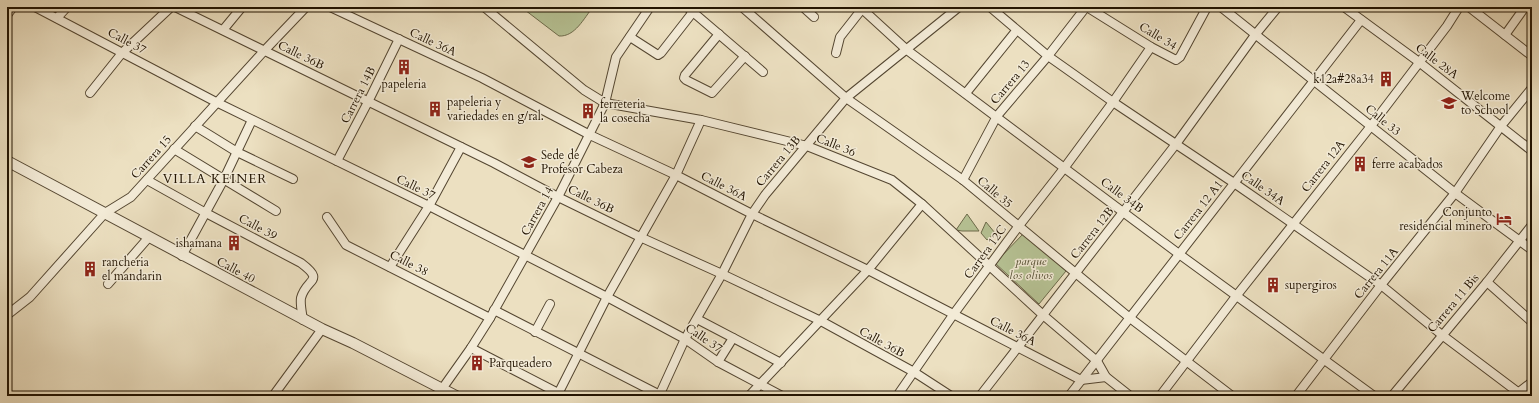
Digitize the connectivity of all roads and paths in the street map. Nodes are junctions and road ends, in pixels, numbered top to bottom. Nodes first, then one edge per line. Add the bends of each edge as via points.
1 (14, 7) edge
2 (35, 7) edge
3 (67, 7) edge
4 (171, 7) edge
5 (242, 7) edge
6 (306, 7) edge
7 (330, 7) edge
8 (484, 7) edge
9 (650, 7) edge
10 (742, 7) edge
11 (803, 7) edge
12 (959, 7) edge
13 (990, 7) edge
14 (1087, 7) edge
15 (1208, 7) edge
16 (1221, 7) edge
17 (1278, 7) edge
18 (1344, 7) edge
19 (1459, 7) edge
20 (1469, 7) edge
21 (1525, 7) edge
22 (180, 8) edge
23 (861, 8) edge
24 (690, 9) edge
25 (7, 15) edge
26 (814, 17) dead end
27 (57, 18) junction
28 (1361, 20) junction
29 (223, 30) junction
30 (1016, 30) junction
31 (719, 34) junction
32 (1255, 35) junction
33 (1505, 35) junction
34 (630, 36) junction
35 (399, 39) junction
36 (1151, 47) junction
37 (907, 50) junction
38 (264, 51) junction
39 (122, 53) junction
40 (836, 53) dead end
41 (745, 56) junction
42 (1048, 56) junction
43 (1532, 56) edge
44 (1419, 62) junction
45 (763, 72) dead end
46 (1314, 81) junction
47 (1532, 88) edge
48 (90, 93) dead end
49 (966, 93) junction
50 (846, 98) junction
51 (216, 102) junction
52 (368, 102) junction
53 (1113, 102) junction
54 (605, 103) junction
55 (997, 116) junction
56 (252, 120) junction
57 (701, 120) junction
58 (195, 126) junction
59 (1371, 126) junction
60 (1502, 126) junction
61 (590, 135) junction
62 (1176, 144) junction
63 (807, 146) junction
64 (461, 147) junction
65 (174, 149) junction
66 (1532, 151) edge
67 (237, 152) junction
68 (7, 161) edge
69 (337, 161) junction
70 (1065, 167) junction
71 (676, 175) junction
72 (224, 179) junction
73 (146, 180) junction
74 (293, 180) dead end
75 (963, 180) junction
76 (1234, 183) junction
77 (1455, 193) junction
78 (558, 197) junction
79 (922, 204) junction
80 (429, 206) junction
81 (276, 211) dead end
82 (1124, 212) junction
83 (105, 213) junction
84 (206, 213) junction
85 (752, 214) junction
86 (327, 218) dead end
87 (1293, 224) junction
88 (1532, 225) edge
89 (1018, 226) junction
90 (149, 237) junction
91 (640, 237) junction
92 (1519, 240) junction
93 (1532, 250) edge
94 (1179, 254) junction
95 (182, 256) junction
96 (525, 257) junction
97 (991, 265) junction
98 (390, 267) junction
99 (868, 270) junction
100 (722, 274) junction
101 (1076, 274) junction
102 (1487, 282) junction
103 (108, 284) dead end
104 (1381, 285) junction
105 (1237, 295) junction
106 (607, 297) junction
107 (550, 304) dead end
108 (494, 310) junction
109 (7, 315) edge
110 (953, 315) junction
111 (1043, 315) junction
112 (490, 318) junction
113 (1130, 318) junction
114 (697, 319) junction
115 (303, 320) junction
116 (821, 322) junction
117 (1532, 322) edge
118 (322, 329) junction
119 (535, 332) junction
120 (1442, 335) junction
121 (733, 338) junction
122 (685, 339) junction
123 (471, 348) junction
124 (1018, 348) junction
125 (579, 354) junction
126 (1323, 359) junction
127 (1097, 361) junction
128 (1187, 361) junction
129 (718, 362) junction
130 (781, 364) junction
131 (914, 372) junction
132 (1106, 377) junction
133 (1081, 380) junction
134 (1532, 382) edge
135 (760, 385) junction
136 (440, 392) edge
137 (1516, 394) edge
138 (560, 395) edge
139 (272, 396) edge
140 (456, 396) edge
141 (660, 396) edge
142 (750, 396) edge
143 (782, 396) edge
144 (897, 396) edge
145 (951, 396) edge
146 (980, 396) edge
147 (1069, 396) edge
148 (1130, 396) edge
149 (1160, 396) edge
150 (1232, 396) edge
151 (1296, 396) edge
152 (1374, 396) edge
153 (1392, 396) edge

1 - 25 street
2 - 27 street, Calle 37
3 - 27 street
4 - 39 street
5 - 29 street
6 - 38 street, Carrera 15
7 - 35 street, Calle 36A
8 - 54 street, Calle 36 via 584,90
9 - 34 street, Carrera 14
10 - 50 street, Calle 35
11 - 26 street
12 - 37 street, Carrera 13B
13 - 30 street, Calle 34A
14 - 36 street, Calle 34
14 - 42 street, Carrera 13
15 - 36 street, Calle 34 via 1176,60
16 - 32 street, Calle 33
17 - 32 street, Carrera 12B
18 - 28 street, Calle 28A
19 - 44 street, Carrera 12A
20 - 33 street
21 - 33 street
22 - 29 street, Calle 36B
23 - 37 street, Calle 34B
23 - 40 street via 840,37
24 - 31 street
24 - 34 street via 658,55
27 - 39 street, Calle 37
28 - 44 street, Calle 28A
28 - 46 street, Carrera 12 A1
29 - 38 street, Calle 36B
30 - 42 street, Calle 34A
30 - 49 street
31 - 41 street
31 - 41 street via 685,75 686,80 712,93
32 - 46 street, Calle 33
32 - 62 street, Carrera 12B
33 - 43 street
34 - 54 street, Carrera 14 via 616,57
35 - 52 street, Carrera 14B
35 - 61 street, Calle 36A via 482,78
36 - 53 street, Carrera 12C
37 - 49 street, Calle 34B
37 - 50 street, Carrera 13B
38 - 51 street, Carrera 15
38 - 52 street, Calle 36B
39 - 48 street
39 - 51 street, Calle 37
41 - 45 street
42 - 53 street, Calle 34A
42 - 55 street, Carrera 13
44 - 59 street, Carrera 12A
44 - 60 street, Calle 28A
46 - 59 street, Calle 33
46 - 76 street, Carrera 12 A1
47 - 60 street, Carrera 11A
49 - 55 street, Calle 34B
50 - 63 street, Carrera 13B
50 - 75 street, Calle 35
51 - 56 street, Calle 37
51 - 58 street, Carrera 15
52 - 64 street, Calle 36B
52 - 69 street, Carrera 14B
53 - 62 street, Calle 34A
53 - 70 street, Carrera 12C
54 - 57 street, Calle 36
54 - 61 street, Carrera 14
55 - 70 street, Calle 34B
55 - 75 street, Carrera 13
56 - 67 street
56 - 69 street, Calle 37
57 - 63 street, Calle 36
57 - 71 street
58 - 65 street, Carrera 15
58 - 67 street
59 - 77 street, Calle 33
59 - 87 street, Carrera 12A
60 - 66 street, Calle 28A
60 - 77 street, Carrera 11A
61 - 71 street, Calle 36A
61 - 78 street, Carrera 14
62 - 76 street, Calle 34A
62 - 82 street, Carrera 12B
63 - 79 street, Calle 36 via 892,180
63 - 85 street, Carrera 13B
64 - 78 street, Calle 36B
64 - 80 street
65 - 72 street
65 - 73 street, Carrera 15
67 - 72 street
67 - 74 street
68 - 83 street, Calle 40
69 - 80 street, Calle 37
70 - 82 street, Calle 34B
70 - 89 street, Carrera 12C
71 - 85 street, Calle 36A
71 - 91 street
72 - 81 street
72 - 84 street
73 - 83 street, Carrera 15 via 131,197
73 - 84 street, Calle 39
75 - 89 street, Calle 35
76 - 87 street, Calle 34A
76 - 94 street, Carrera 12 A1
77 - 92 street, Calle 33
77 - 104 street, Carrera 11A
78 - 91 street, Calle 36B
78 - 96 street, Carrera 14
79 - 97 street, Calle 36
79 - 99 street
80 - 96 street, Calle 37
80 - 98 street
82 - 94 street, Calle 34B
82 - 101 street, Carrera 12B
83 - 90 street, Calle 40
83 - 109 street, Carrera 15 via 30,297
84 - 95 street
84 - 115 street, Calle 39 via 312,271 313,279 301,299
85 - 99 street, Calle 36A
85 - 100 street, Carrera 13B
86 - 98 street, Calle 38 via 346,245
87 - 104 street, Calle 34A
87 - 105 street, Carrera 12A
88 - 92 street, Carrera 11 Bis
89 - 97 street, Carrera 12C
89 - 101 street, Calle 35
90 - 95 street, Calle 40
90 - 103 street
91 - 100 street, Calle 36B
91 - 106 street
92 - 93 street, Calle 33
92 - 102 street, Carrera 11 Bis
94 - 105 street, Calle 34B
94 - 113 street, Carrera 12 A1
95 - 115 street, Calle 40
96 - 106 street, Calle 37
96 - 108 street, Carrera 14
97 - 110 street, Carrera 12C
97 - 111 street, Calle 36
98 - 112 street, Calle 38
99 - 110 street, Calle 36A
99 - 116 street
100 - 114 street, Carrera 13B
100 - 116 street, Calle 36B
101 - 111 street, Carrera 12B
101 - 113 street, Calle 35
102 - 117 street
102 - 120 street, Carrera 11 Bis
104 - 120 street, Calle 34A
104 - 126 street, Carrera 11A
105 - 126 street, Calle 34B
105 - 128 street, Carrera 12A
106 - 122 street, Calle 37
106 - 125 street
107 - 119 street
108 - 112 street, Carrera 14
108 - 119 street
110 - 124 street, Calle 36A
110 - 131 street, Carrera 12C
111 - 124 street, Carrera 12B
111 - 127 street, Calle 36
112 - 123 street, Carrera 14
113 - 127 street, Carrera 12 A1
113 - 128 street, Calle 35
114 - 121 street
114 - 122 street, Carrera 13B
115 - 118 street, Calle 40
116 - 130 street
116 - 131 street, Calle 36B
118 - 136 street, Calle 40 via 353,343
118 - 139 street
119 - 125 street
120 - 137 street, Calle 34A
120 - 153 street, Carrera 11 Bis
121 - 129 street
121 - 130 street
122 - 129 street, Calle 37
122 - 141 street, Carrera 13B
123 - 136 street, Carrera 14
123 - 138 street
124 - 133 street, Calle 36A
124 - 146 street, Carrera 12B
125 - 138 street
125 - 141 street
126 - 151 street, Carrera 11A
126 - 152 street, Calle 34B
127 - 132 street, Calle 36
127 - 133 street, Carrera 12 A1
128 - 149 street, Carrera 12A
128 - 150 street, Calle 35
129 - 135 street, Calle 37
130 - 135 street
131 - 144 street, Carrera 12C
131 - 145 street, Calle 36B
132 - 133 street
132 - 148 street, Calle 36
133 - 147 street, Carrera 12 A1
134 - 137 street
135 - 142 street
135 - 143 street, Calle 37
136 - 140 street, Calle 40

